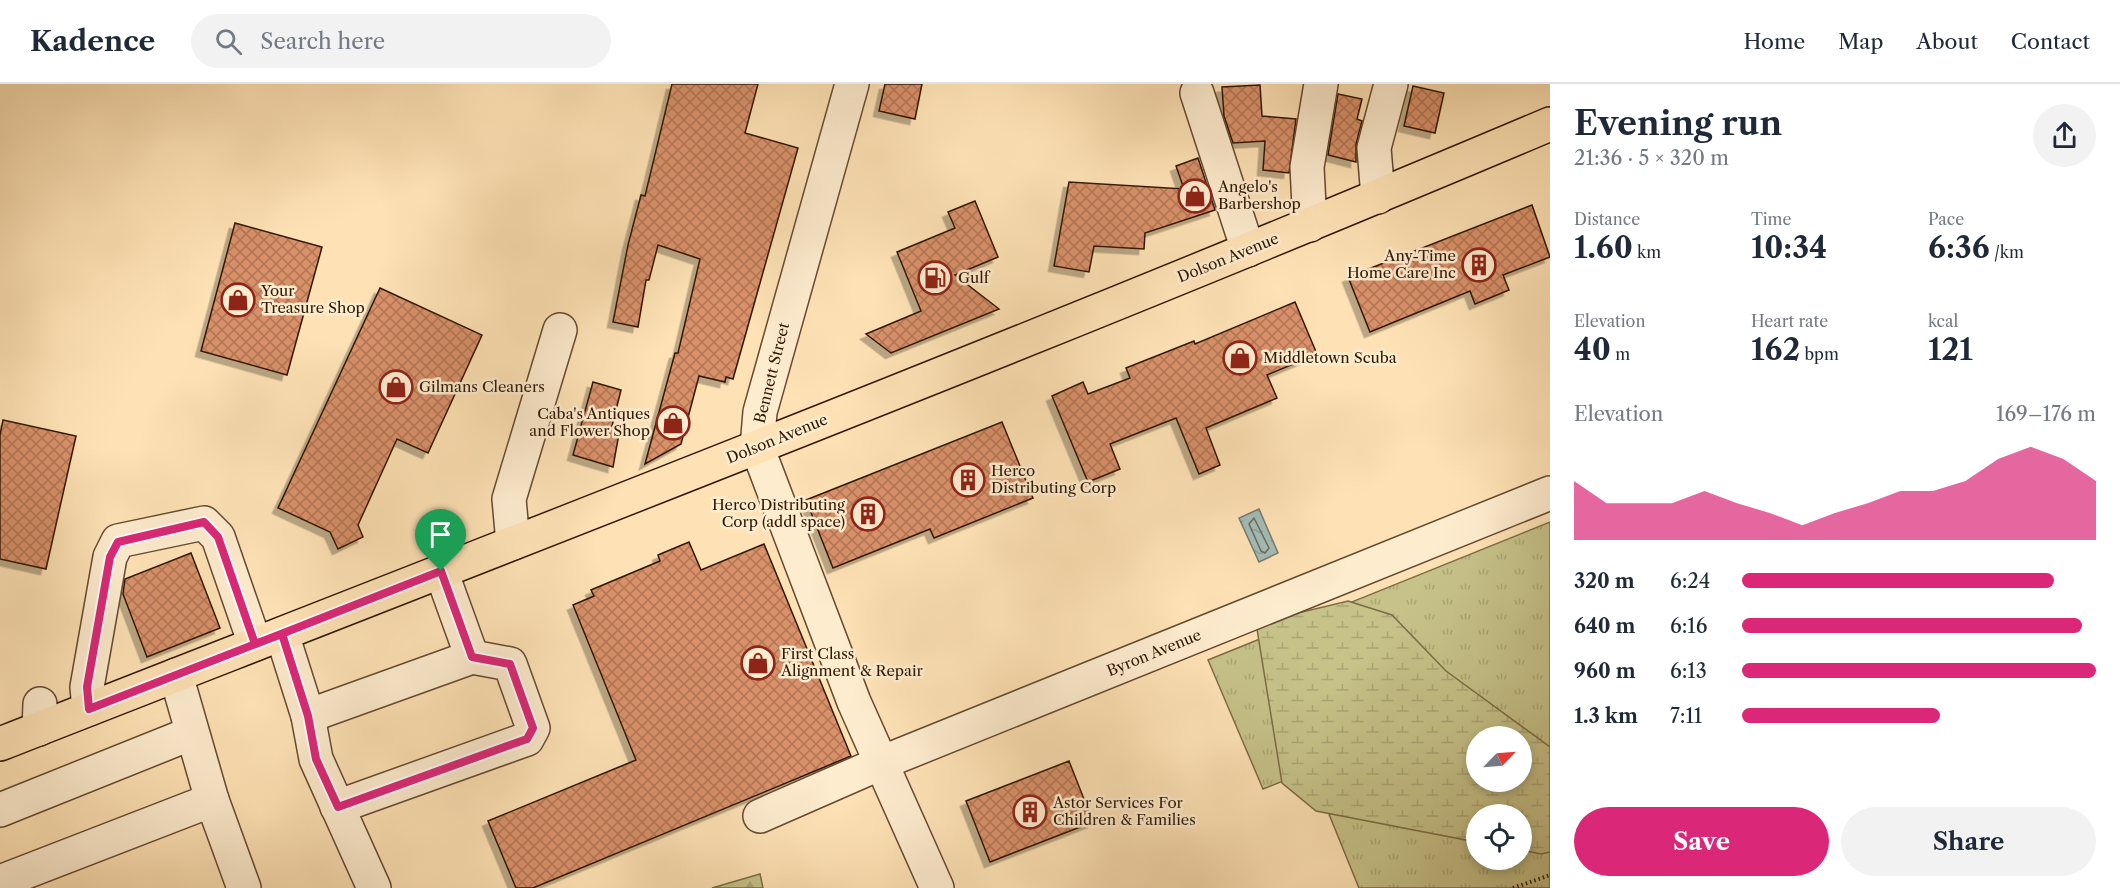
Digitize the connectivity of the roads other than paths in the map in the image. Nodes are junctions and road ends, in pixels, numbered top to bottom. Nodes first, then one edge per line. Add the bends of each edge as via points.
1 (852, 84) edge
2 (1321, 84) edge
3 (1391, 84) edge
4 (1197, 93) dead end
5 (1550, 124) edge
6 (1378, 197) junction
7 (1310, 225) junction
8 (1248, 250) junction
9 (560, 330) dead end
10 (757, 447) junction
11 (1550, 493) edge
12 (513, 543) junction
13 (441, 571) junction
14 (268, 639) junction
15 (472, 657) junction
16 (176, 675) junction
17 (89, 709) junction
18 (308, 716) junction
19 (192, 733) junction
20 (0, 744) edge
21 (881, 763) junction
22 (212, 800) junction
23 (338, 807) junction
24 (0, 810) edge
25 (760, 816) dead end
26 (0, 882) edge
27 (244, 888) edge
28 (374, 888) edge
29 (937, 888) edge

1 - 10 street, Bennett Street via 760,412
2 - 7 street via 1307,167
3 - 6 street via 1374,148
4 - 8 street
5 - 6 main road, Dolson Avenue
6 - 7 main road, Dolson Avenue
7 - 8 main road, Dolson Avenue
8 - 10 main road, Dolson Avenue
9 - 12 street via 509,499
10 - 12 main road, Dolson Avenue
10 - 21 street, Bennett Street
11 - 21 street, Byron Avenue
12 - 13 main road, Dolson Avenue
13 - 14 main road, Dolson Avenue
13 - 15 street
14 - 16 main road, Dolson Avenue
14 - 17 street via 218,537 204,522 118,542 110,557 87,687
14 - 18 street
15 - 18 street
15 - 23 street via 510,664 533,728 527,739
16 - 17 main road, Dolson Avenue
16 - 19 street
17 - 20 main road, Dolson Avenue via 40,717
18 - 23 street via 316,759
19 - 22 street
19 - 24 street
21 - 25 street, Byron Avenue
21 - 29 street, Bennett Street
22 - 26 street
22 - 27 street
23 - 28 street

